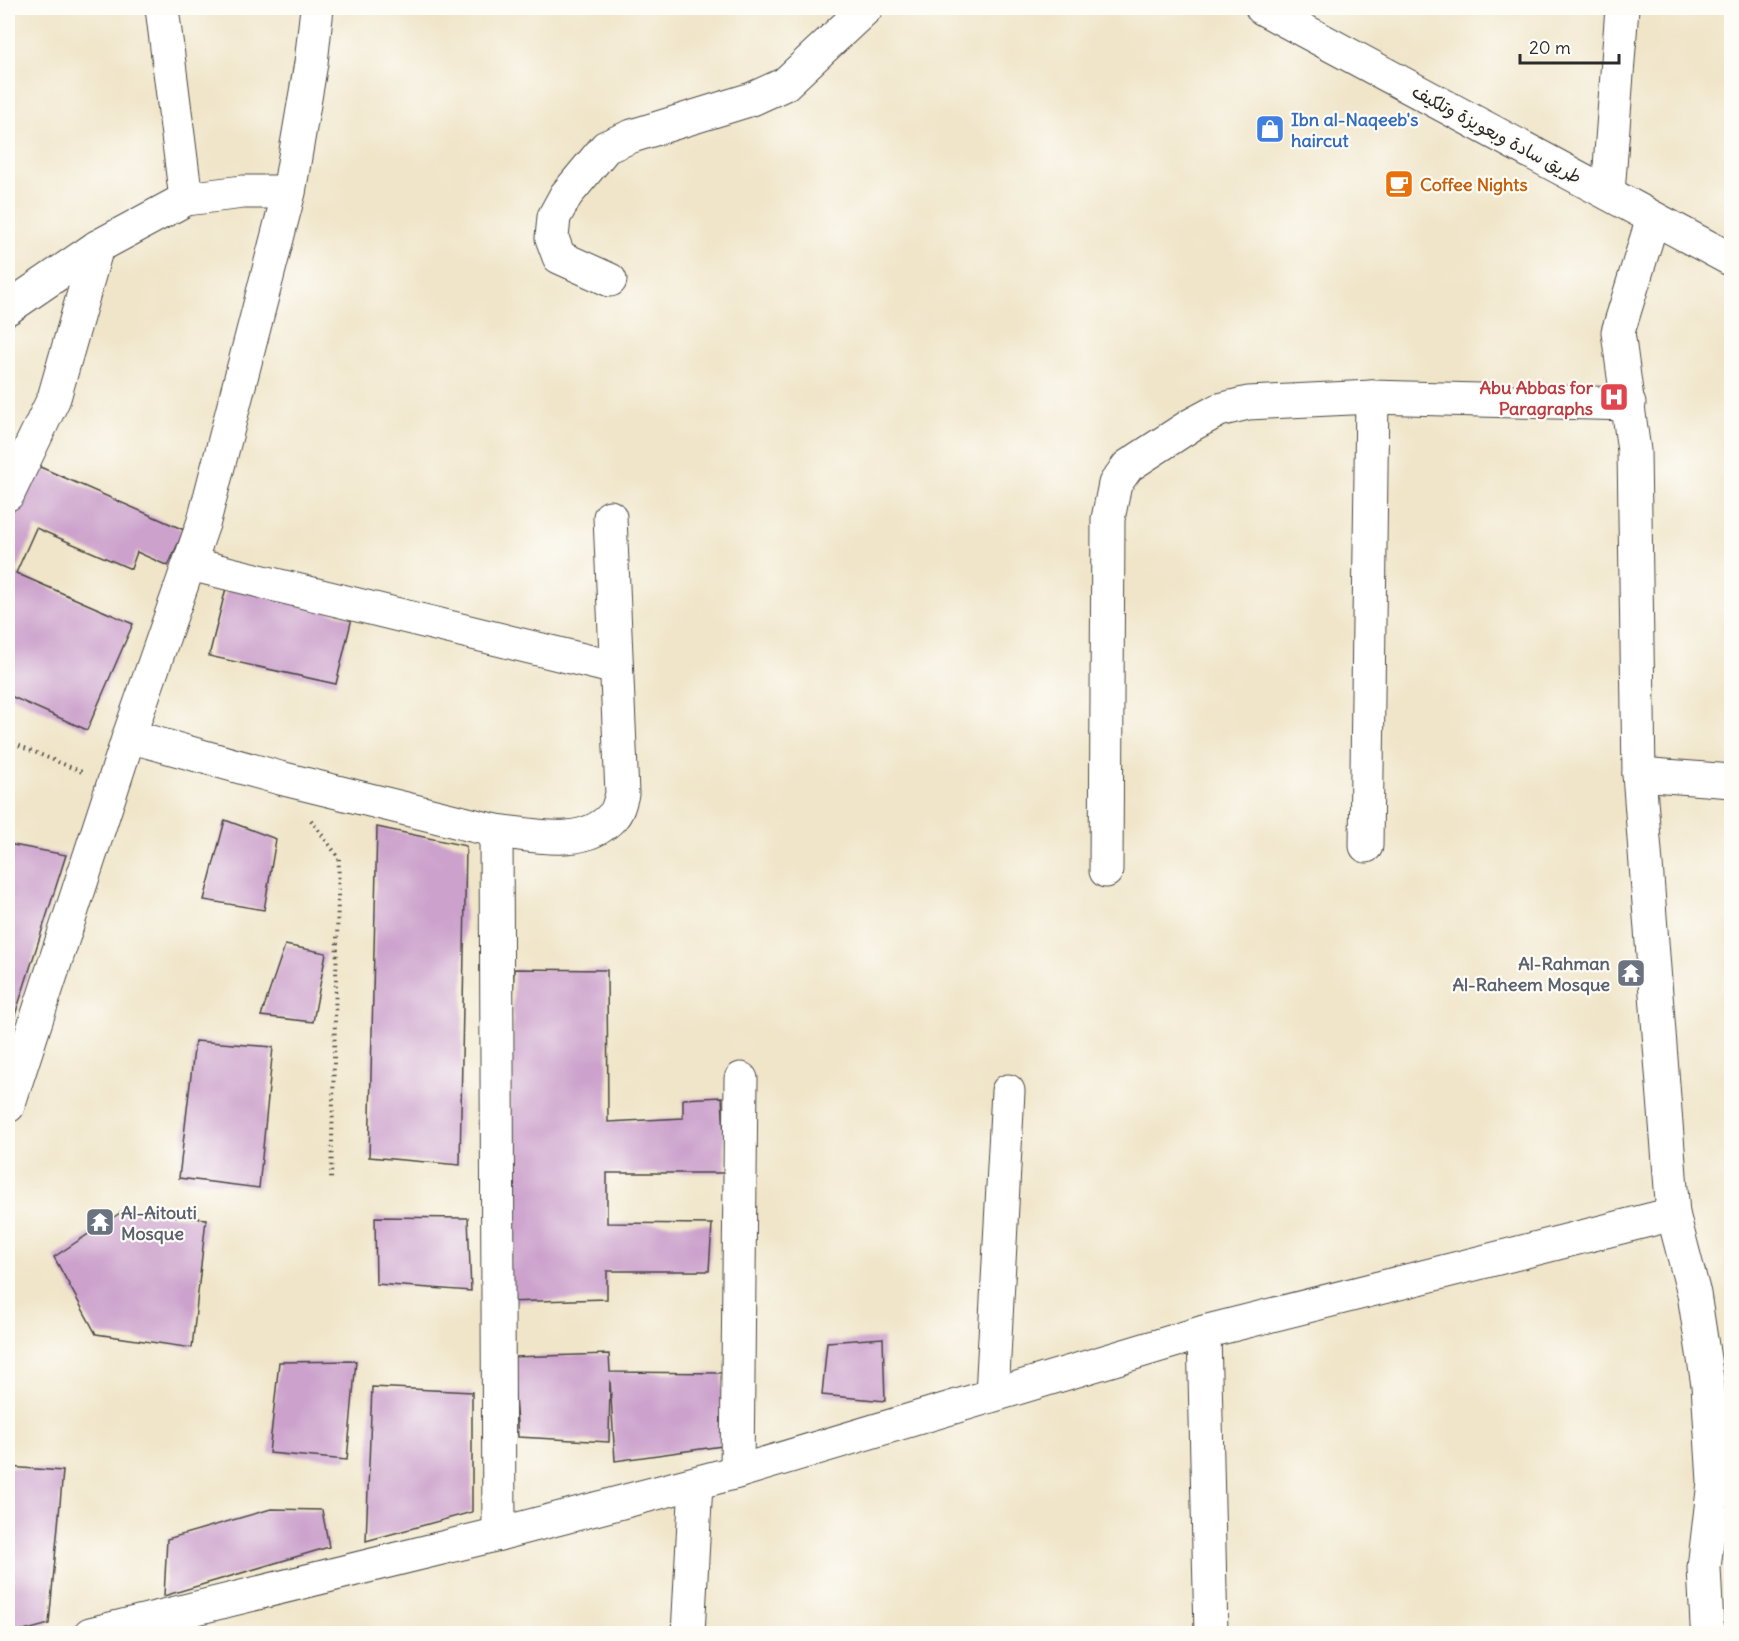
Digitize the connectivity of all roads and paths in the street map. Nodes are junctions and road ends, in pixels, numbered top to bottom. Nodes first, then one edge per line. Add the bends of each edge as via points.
1 (162, 8) edge
2 (317, 8) edge
3 (866, 8) edge
4 (1262, 8) edge
5 (1622, 8) edge
6 (289, 192) junction
7 (1608, 193) junction
8 (186, 199) junction
9 (1653, 218) junction
10 (97, 247) junction
11 (1731, 260) edge
12 (610, 280) dead end
13 (8, 308) edge
14 (1372, 397) junction
15 (1629, 404) junction
16 (8, 494) edge
17 (610, 517) dead end
18 (190, 564) junction
19 (616, 668) junction
20 (129, 736) junction
21 (8, 741) edge
22 (1639, 774) junction
23 (280, 778) junction
24 (1731, 781) edge
25 (113, 785) junction
26 (496, 831) junction
27 (1366, 846) dead end
28 (1106, 871) dead end
29 (741, 1079) dead end
30 (1008, 1091) dead end
31 (8, 1106) edge
32 (331, 1181) dead end
33 (1673, 1214) junction
34 (1204, 1332) junction
35 (993, 1395) junction
36 (737, 1472) junction
37 (696, 1482) junction
38 (499, 1534) junction
39 (90, 1634) edge
40 (688, 1634) edge
41 (1211, 1634) edge
42 (1710, 1634) edge

1 - 8 street
2 - 6 street
3 - 12 street via 785,84 752,99 606,147 566,195 554,217 552,238 559,258
4 - 7 street, طريق سادة وبعويزة وتلكيف
5 - 7 street
6 - 8 street via 243,192
6 - 18 street
7 - 9 street, طريق سادة وبعويزة وتلكيف
8 - 10 street
9 - 11 street, طريق سادة وبعويزة وتلكيف
9 - 15 street via 1618,332
10 - 13 street
10 - 16 street via 54,398
14 - 15 street
14 - 27 street
14 - 28 street via 1248,403 1219,411 1191,424 1128,466 1115,484 1108,519
15 - 22 street via 1634,452
17 - 19 street
18 - 19 street
18 - 20 street
19 - 26 street via 622,794 615,815 594,832 563,838
20 - 23 street
20 - 25 street
21 - 25 path
22 - 24 street
22 - 33 street
23 - 26 street
23 - 32 path via 339,858
25 - 31 street
26 - 38 street
29 - 36 street
30 - 35 street
33 - 34 street
33 - 42 street via 1694,1294 1708,1385 1714,1482 1704,1568
34 - 35 street
34 - 41 street
35 - 36 street
36 - 37 street
37 - 38 street
37 - 40 street
38 - 39 street

